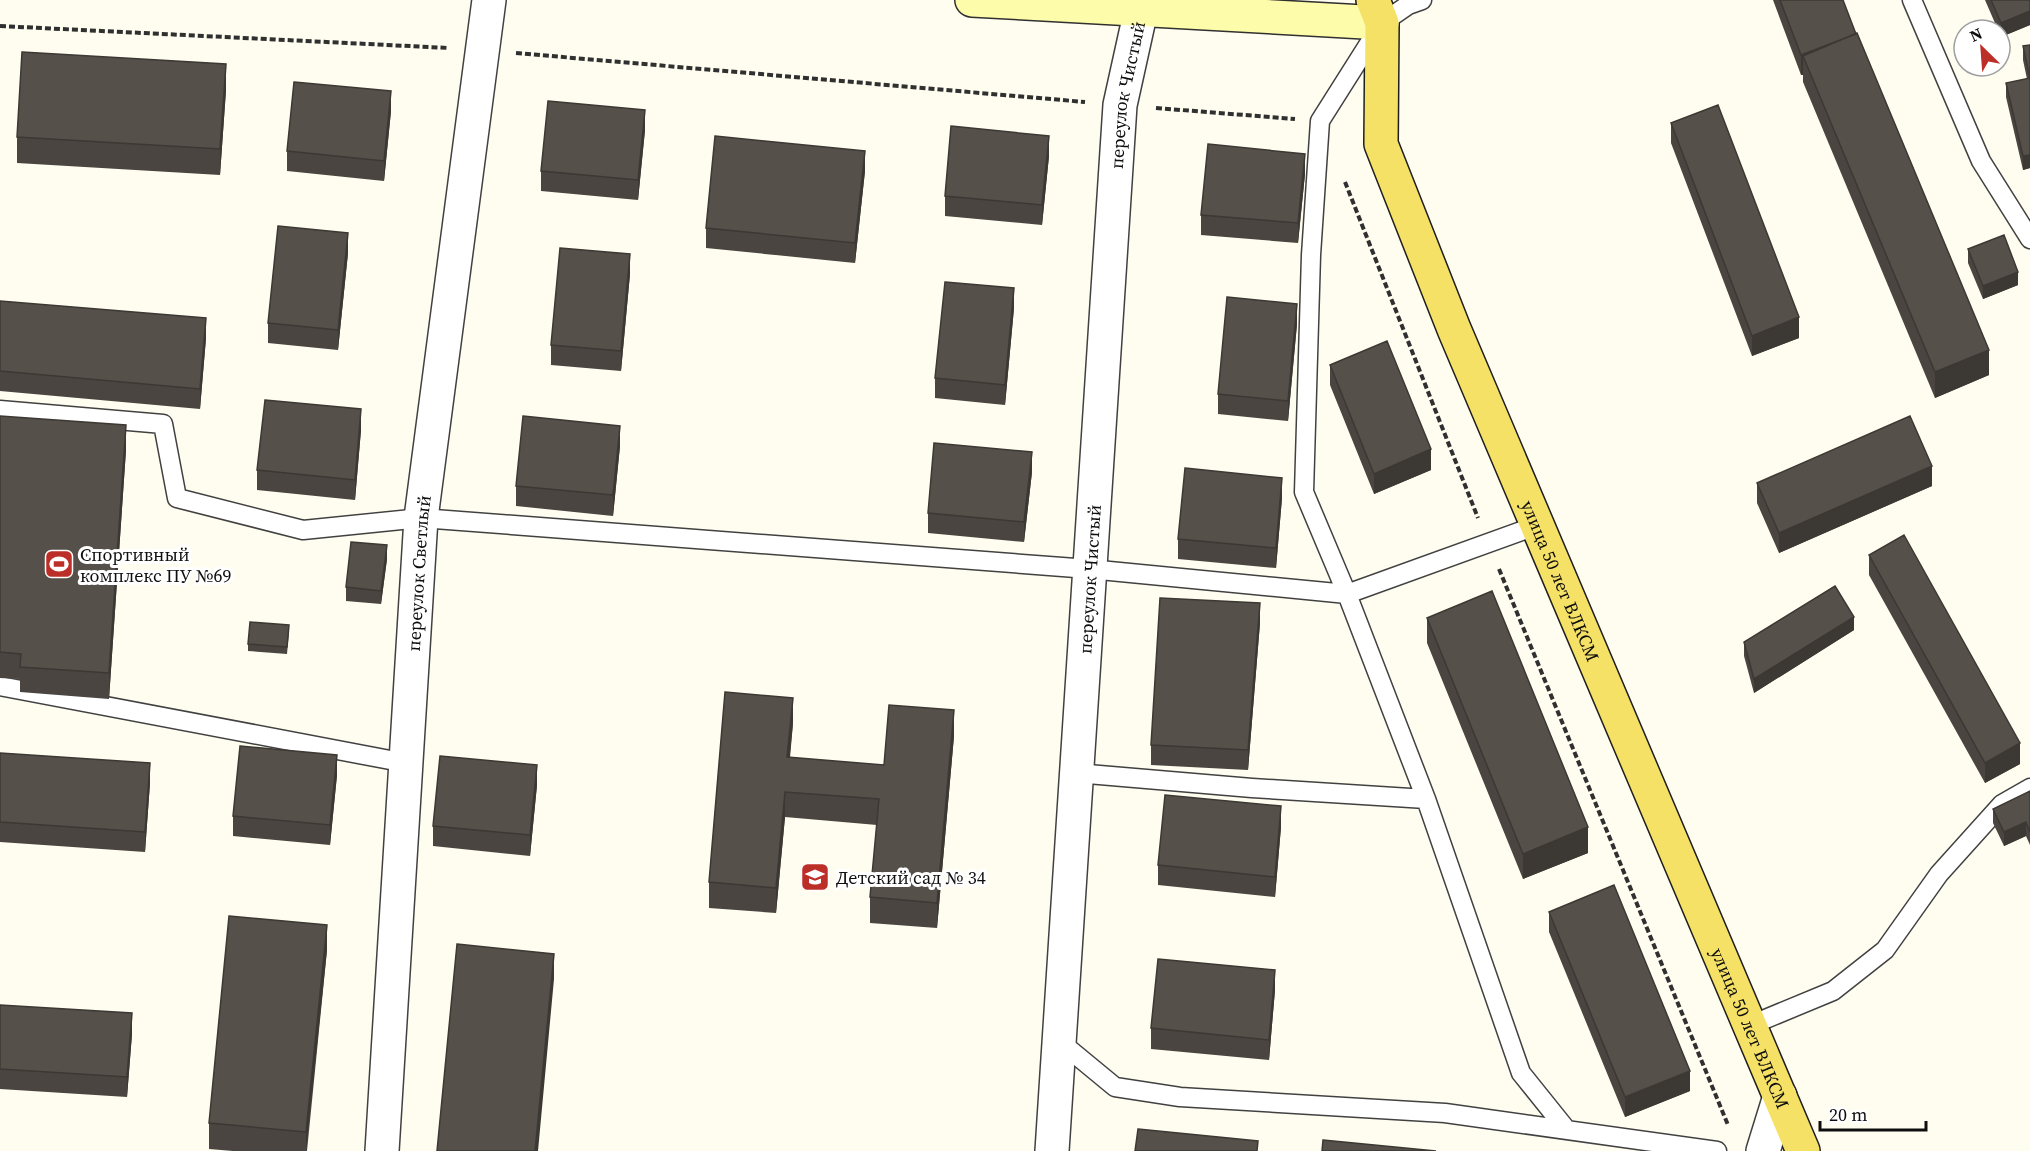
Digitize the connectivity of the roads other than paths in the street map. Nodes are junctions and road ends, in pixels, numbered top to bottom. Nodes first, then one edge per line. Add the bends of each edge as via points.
1 (489, 0) edge
2 (972, 0) edge
3 (1422, 0) edge
4 (1912, 0) edge
5 (1141, 10) junction
6 (1378, 11) edge
7 (2030, 239) edge
8 (0, 410) edge
9 (421, 518) junction
10 (1538, 525) junction
11 (1089, 569) junction
12 (1347, 594) junction
13 (0, 686) edge
14 (406, 763) junction
15 (1076, 773) junction
16 (2030, 788) edge
17 (1426, 799) junction
18 (1751, 1025) junction
19 (1058, 1040) junction
20 (1780, 1096) junction
21 (1566, 1129) junction
22 (382, 1151) edge
23 (1052, 1151) edge
24 (1717, 1151) edge
25 (1763, 1151) edge
26 (1803, 1151) edge

1 - 9 street, переулок Светлый
2 - 5 main road
3 - 6 lane
4 - 7 lane via 1981,161
5 - 6 main road
5 - 11 street, переулок Чистый via 1120,105
6 - 10 main road, улица 50 лет ВЛКСМ via 1381,144
6 - 12 lane via 1320,120 1311,255 1304,492
8 - 9 lane via 163,424 177,498 188,501 303,530
9 - 11 lane
9 - 14 street, переулок Светлый
10 - 12 lane
10 - 18 main road, улица 50 лет ВЛКСМ
11 - 12 lane
11 - 15 street, переулок Чистый
12 - 17 lane
13 - 14 lane
14 - 22 street, переулок Светлый
15 - 17 lane
15 - 19 street, переулок Чистый
16 - 18 lane via 2002,804 1939,874 1885,950 1833,991
17 - 21 lane via 1521,1073
18 - 20 main road, улица 50 лет ВЛКСМ
19 - 21 lane via 1114,1087 1180,1097 1445,1113
19 - 23 street, переулок Чистый
20 - 25 street
20 - 26 main road, улица 50 лет ВЛКСМ
21 - 24 lane

